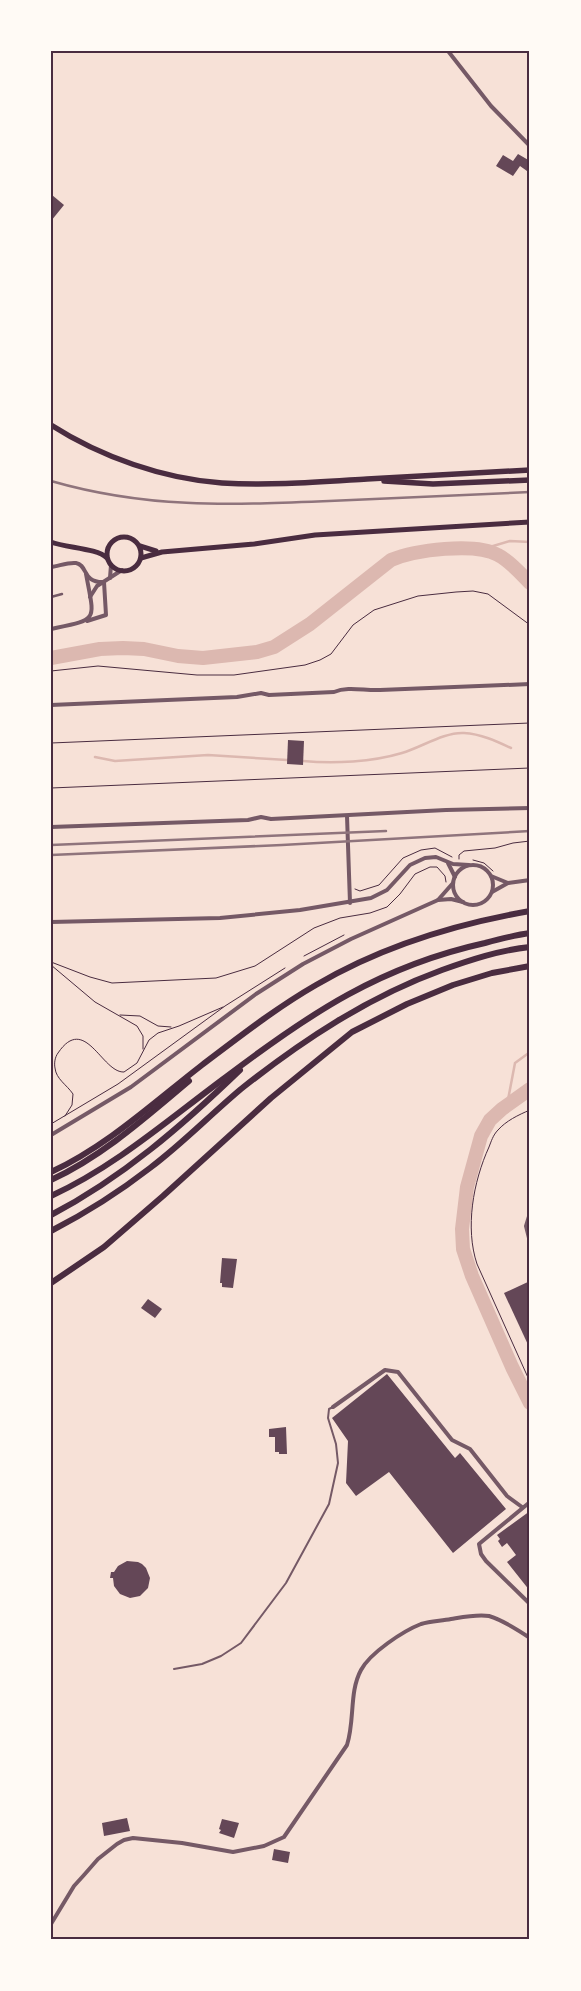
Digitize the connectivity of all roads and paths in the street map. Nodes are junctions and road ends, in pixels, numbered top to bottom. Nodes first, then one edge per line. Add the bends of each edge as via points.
1 (448, 51) edge
2 (530, 146) edge
3 (51, 425) edge
4 (530, 470) edge
5 (357, 480) junction
6 (530, 480) edge
7 (530, 523) edge
8 (51, 542) edge
9 (110, 545) junction
10 (140, 546) junction
11 (92, 551) junction
12 (162, 552) junction
13 (141, 558) junction
14 (110, 562) junction
15 (51, 567) edge
16 (122, 570) junction
17 (86, 574) junction
18 (110, 578) junction
19 (104, 582) junction
20 (62, 594) dead end
21 (51, 596) edge
22 (90, 597) junction
23 (84, 622) junction
24 (530, 625) edge
25 (51, 629) edge
26 (51, 671) edge
27 (530, 684) edge
28 (51, 705) edge
29 (530, 723) edge
30 (51, 743) edge
31 (530, 768) edge
32 (51, 788) edge
33 (530, 808) edge
34 (346, 816) junction
35 (51, 827) edge
36 (530, 841) edge
37 (458, 860) junction
38 (473, 860) dead end
39 (466, 861) dead end
40 (448, 862) junction
41 (468, 866) junction
42 (437, 867) dead end
43 (495, 872) dead end
44 (490, 876) junction
45 (454, 879) junction
46 (530, 880) edge
47 (508, 883) junction
48 (354, 888) dead end
49 (490, 893) junction
50 (438, 900) junction
51 (463, 902) junction
52 (350, 903) junction
53 (530, 911) edge
54 (51, 922) edge
55 (530, 934) edge
56 (530, 947) edge
57 (51, 962) edge
58 (51, 965) edge
59 (530, 966) edge
60 (120, 1015) junction
61 (172, 1027) junction
62 (234, 1042) junction
63 (143, 1052) junction
64 (258, 1054) junction
65 (530, 1110) edge
66 (65, 1116) junction
67 (51, 1123) edge
68 (51, 1135) edge
69 (51, 1172) edge
70 (51, 1180) edge
71 (51, 1196) edge
72 (530, 1213) edge
73 (51, 1215) edge
74 (51, 1231) edge
75 (530, 1242) edge
76 (51, 1283) edge
77 (530, 1382) edge
78 (333, 1407) joint
79 (530, 1502) edge
80 (522, 1507) junction
81 (530, 1604) edge
82 (530, 1638) edge
83 (174, 1669) dead end
84 (51, 1924) edge

1 - 2 street via 491,106
3 - 5 main road via 126,462 182,477 221,483 272,484
4 - 5 main road
5 - 6 main road via 433,484
7 - 12 main road via 315,535
8 - 11 main road
9 - 10 main road via 115,539 126,537
9 - 11 main road
9 - 14 main road via 107,553
10 - 12 main road
10 - 13 main road
11 - 14 main road via 103,554
12 - 13 main road
13 - 16 main road via 134,568
14 - 16 main road
14 - 18 street
15 - 17 street via 77,564
16 - 18 street
17 - 19 street via 94,582
17 - 22 street
18 - 19 street
19 - 22 street
19 - 23 street via 106,615
20 - 21 street
22 - 23 street via 92,612
23 - 25 street
24 - 26 path via 488,594 456,592 418,596 374,610 353,625 331,654 305,665 234,675 197,675 104,666
27 - 28 street via 341,690 269,696 261,693 237,697
29 - 30 path
31 - 32 path
33 - 34 street
34 - 35 street
34 - 52 street
36 - 37 path via 464,852
37 - 39 path
37 - 48 path via 440,849 421,850 403,858 378,885 360,891
38 - 43 path via 484,863
40 - 41 street
40 - 45 street
40 - 52 street via 436,856 419,860 406,868 379,895
41 - 44 street via 481,867
41 - 45 street via 460,870
42 - 57 path via 415,874 386,907 322,925 255,966 216,978 112,983
44 - 47 street
44 - 49 street
45 - 50 street
45 - 51 street via 454,890
46 - 47 street
47 - 49 street
49 - 51 street via 481,902
50 - 51 street
50 - 68 street via 351,939 287,974 144,1078
52 - 54 street via 228,917
53 - 62 highway via 447,929 376,955 291,1000
55 - 64 highway via 456,949 415,962 338,999
56 - 74 highway via 473,959 422,978 372,1000 324,1028 241,1090 151,1168 112,1196
58 - 60 path via 85,995
59 - 76 highway via 453,985 406,1004 352,1032 271,1098 104,1247
60 - 61 path via 140,1016 158,1026
60 - 63 path via 139,1029 143,1036
61 - 63 path via 153,1036
61 - 66 path via 225,1006 118,1084
62 - 69 highway via 99,1146
62 - 70 highway via 103,1150
63 - 66 path via 137,1063 120,1072 109,1066 86,1042 71,1041 62,1048 56,1057 55,1071 73,1098
64 - 71 highway via 134,1147
64 - 73 highway via 141,1157
65 - 77 path via 506,1122 496,1132 476,1182 472,1235 478,1264
66 - 67 path
72 - 75 street via 526,1226
78 - 80 street via 385,1370 398,1372 452,1440 470,1450 508,1496
78 - 83 lane via 329,1409 328,1418 338,1463 329,1504 286,1583 241,1643 202,1664
79 - 80 street
80 - 81 street via 483,1540 479,1548 486,1561
82 - 84 street via 488,1616 433,1622 412,1628 378,1652 361,1670 354,1689 352,1730 347,1745 284,1837 264,1846 233,1852 182,1843 124,1840 98,1859 74,1886

